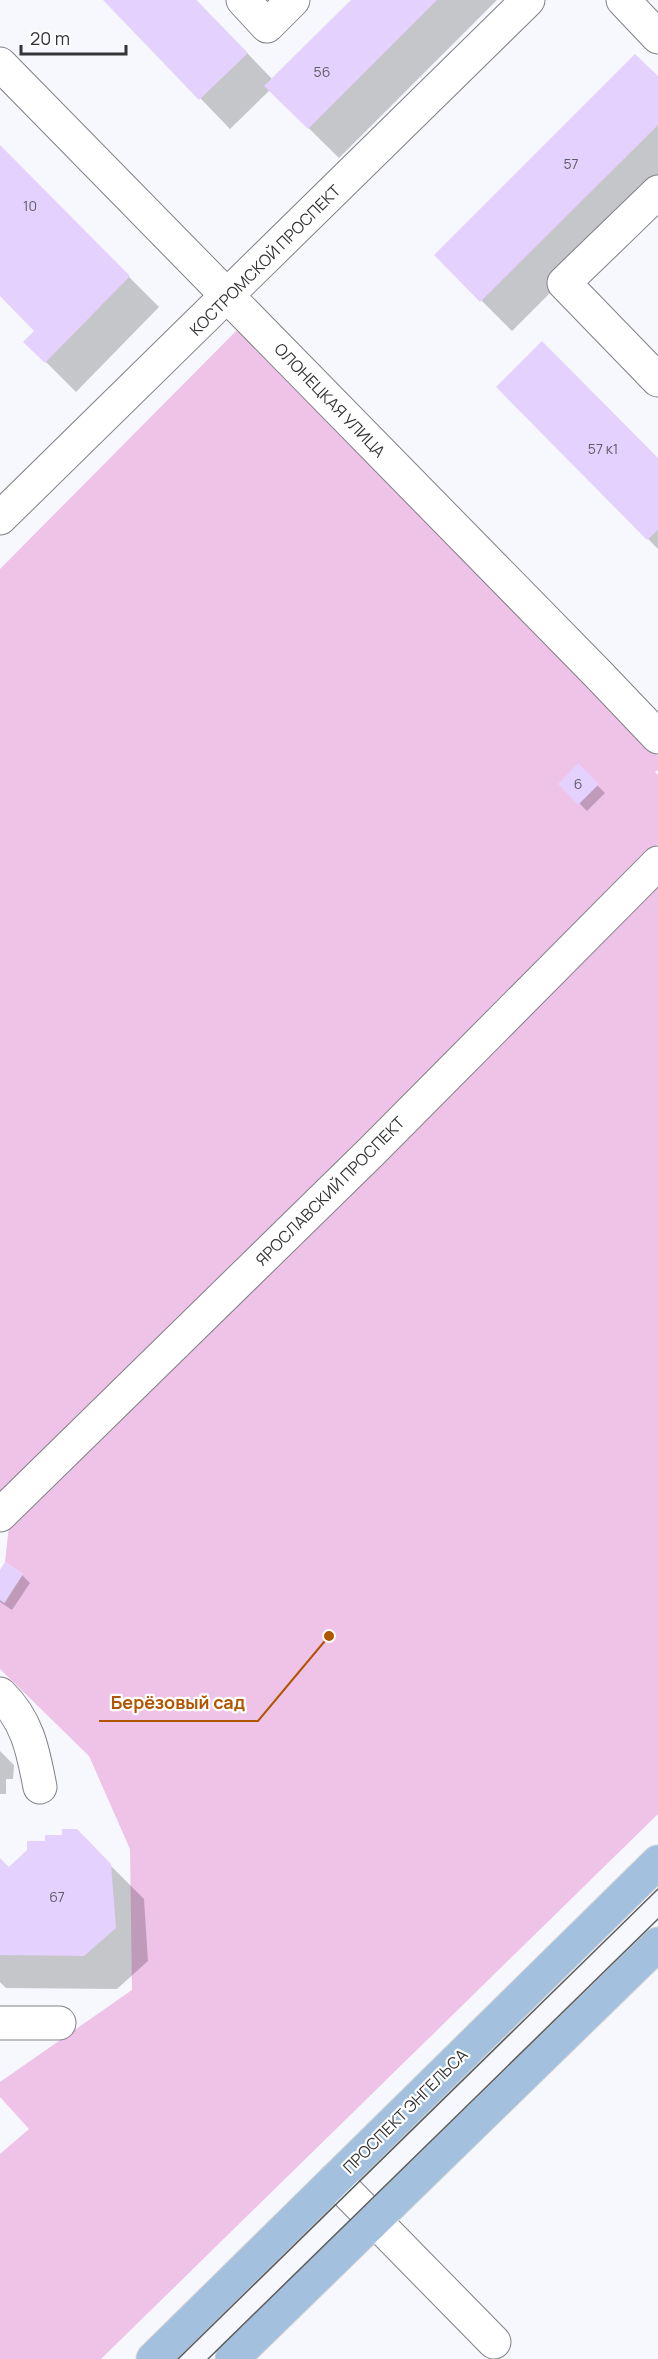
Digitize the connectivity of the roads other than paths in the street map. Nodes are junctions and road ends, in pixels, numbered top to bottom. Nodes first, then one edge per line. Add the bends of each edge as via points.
1 (243, 0) edge
2 (293, 0) edge
3 (528, 0) edge
4 (623, 0) edge
5 (658, 37) edge
6 (0, 64) edge
7 (658, 192) edge
8 (228, 296) junction
9 (658, 380) edge
10 (5, 502) edge
11 (658, 737) edge
12 (658, 863) edge
13 (0, 1515) edge
14 (0, 1694) edge
15 (40, 1787) dead end
16 (658, 1862) edge
17 (658, 1944) edge
18 (0, 2023) edge
19 (59, 2023) dead end
20 (335, 2180) junction
21 (375, 2220) junction
22 (494, 2342) dead end
23 (153, 2359) edge
24 (232, 2359) edge

1 - 2 street via 267,26
3 - 8 street, КОСТРОМСКОЙ ПРОСПЕКТ
4 - 5 street
6 - 8 street, ОЛОНЕЦКАЯ УЛИЦА
7 - 9 street via 564,283
8 - 10 street, КОСТРОМСКОЙ ПРОСПЕКТ
8 - 11 street, ОЛОНЕЦКАЯ УЛИЦА
12 - 13 street, ЯРОСЛАВСКИЙ ПРОСПЕКТ via 372,1151
14 - 15 street via 10,1703 31,1742
16 - 20 main road, ПРОСПЕКТ ЭНГЕЛЬСА
17 - 21 main road
18 - 19 street
20 - 21 street
20 - 23 main road, ПРОСПЕКТ ЭНГЕЛЬСА
21 - 22 street
21 - 24 main road

